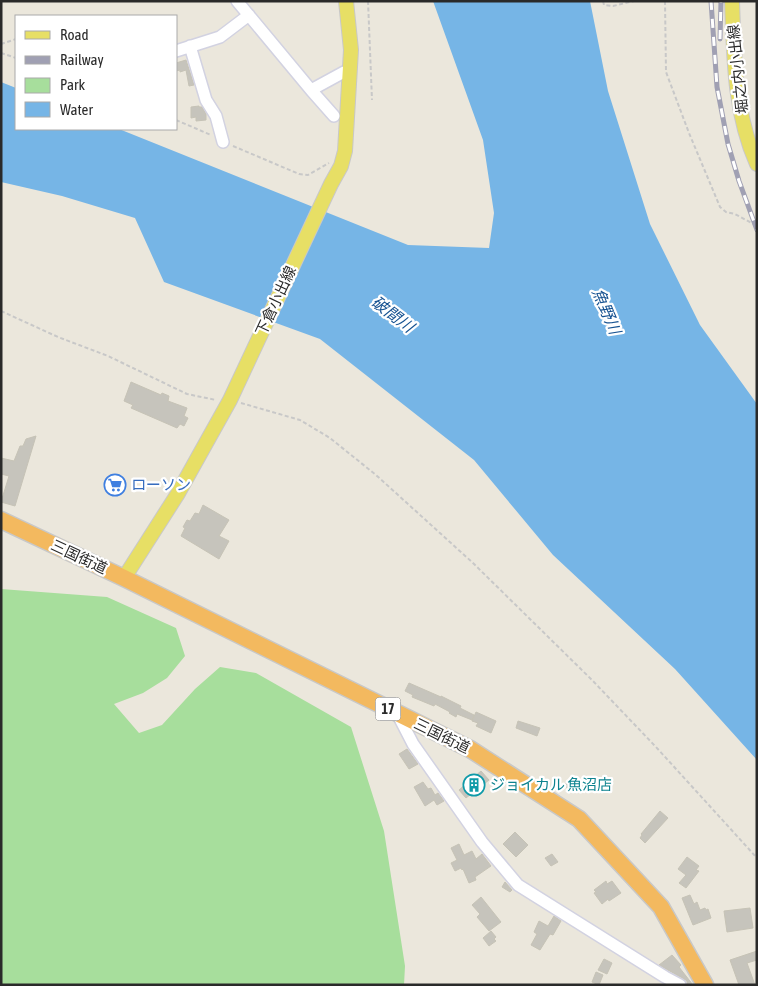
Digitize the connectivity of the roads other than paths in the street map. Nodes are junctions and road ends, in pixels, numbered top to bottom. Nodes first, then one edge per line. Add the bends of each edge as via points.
1 (237, 1) edge
2 (346, 1) edge
3 (732, 1) edge
4 (249, 15) junction
5 (190, 46) junction
6 (178, 50) edge
7 (350, 73) junction
8 (311, 90) junction
9 (334, 116) dead end
10 (223, 142) road end
11 (757, 164) edge
12 (1, 520) edge
13 (124, 578) junction
14 (397, 713) junction
15 (663, 981) edge
16 (680, 985) edge
17 (706, 985) edge

1 - 4 street
2 - 7 main road, 下倉小出線 via 352,50
3 - 11 main road, 堀之内小出線 via 740,108
4 - 5 street via 220,37
4 - 8 street
5 - 6 street
5 - 10 street
7 - 8 street via 344,72
7 - 13 main road, 下倉小出線 via 342,166 230,399 177,495
8 - 9 street
12 - 13 highway, 三国街道 / 17
13 - 14 highway, 三国街道 / 17
14 - 15 street via 413,744 482,842 518,885
14 - 17 highway, 三国街道 / 17 via 470,749 579,819 662,907
15 - 16 street

